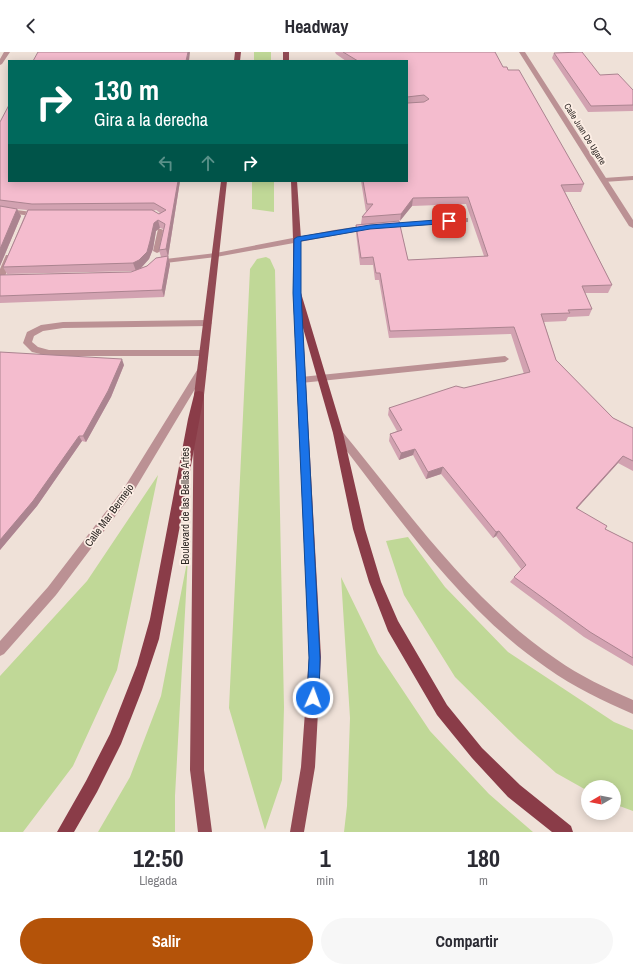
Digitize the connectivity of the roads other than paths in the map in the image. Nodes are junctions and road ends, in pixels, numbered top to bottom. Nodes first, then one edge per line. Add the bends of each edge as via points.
1 (7, 52) edge
2 (522, 52) edge
3 (0, 63) edge
4 (633, 178) edge
5 (604, 180) junction
6 (224, 182) edge
7 (294, 182) edge
8 (0, 210) edge
9 (45, 215) edge
10 (465, 220) dead end
11 (633, 226) edge
12 (161, 231) edge
13 (297, 239) junction
14 (12, 250) edge
15 (216, 255) junction
16 (16, 279) edge
17 (297, 293) junction
18 (208, 323) junction
19 (204, 353) junction
20 (506, 359) dead end
21 (202, 369) junction
22 (322, 378) junction
23 (301, 380) junction
24 (199, 395) junction
25 (338, 433) junction
26 (0, 650) edge
27 (633, 707) edge
28 (65, 832) edge
29 (205, 832) edge
30 (296, 832) edge
31 (565, 832) edge

1 - 3 street
2 - 5 street, Calle Juan De Ugarte
4 - 5 street
5 - 11 street, Calle Juan De Ugarte
6 - 15 main road, Boulevard de las Bellas Artes
7 - 13 main road
8 - 9 street via 26,218
10 - 13 street via 370,227
12 - 15 street via 153,265
13 - 15 street
13 - 17 main road
14 - 16 street via 0,279
15 - 18 main road, Boulevard de las Bellas Artes
17 - 22 highway
17 - 23 main road
18 - 19 main road, Boulevard de las Bellas Artes
18 - 19 street via 62,325 41,328 30,334 27,343 35,350 49,353
19 - 21 main road, Boulevard de las Bellas Artes
20 - 22 street
21 - 24 main road, Boulevard de las Bellas Artes
21 - 26 street, Calle Mar Bermejo via 128,491 52,591
22 - 23 street
22 - 25 highway
23 - 30 main road via 315,658 309,764
24 - 28 highway via 152,638 124,721 89,794
24 - 29 main road, Boulevard de las Bellas Artes via 197,770
25 - 27 street via 449,571 504,626 551,664
25 - 31 highway via 359,529 375,582 394,626 416,666 442,710 477,753 514,791

